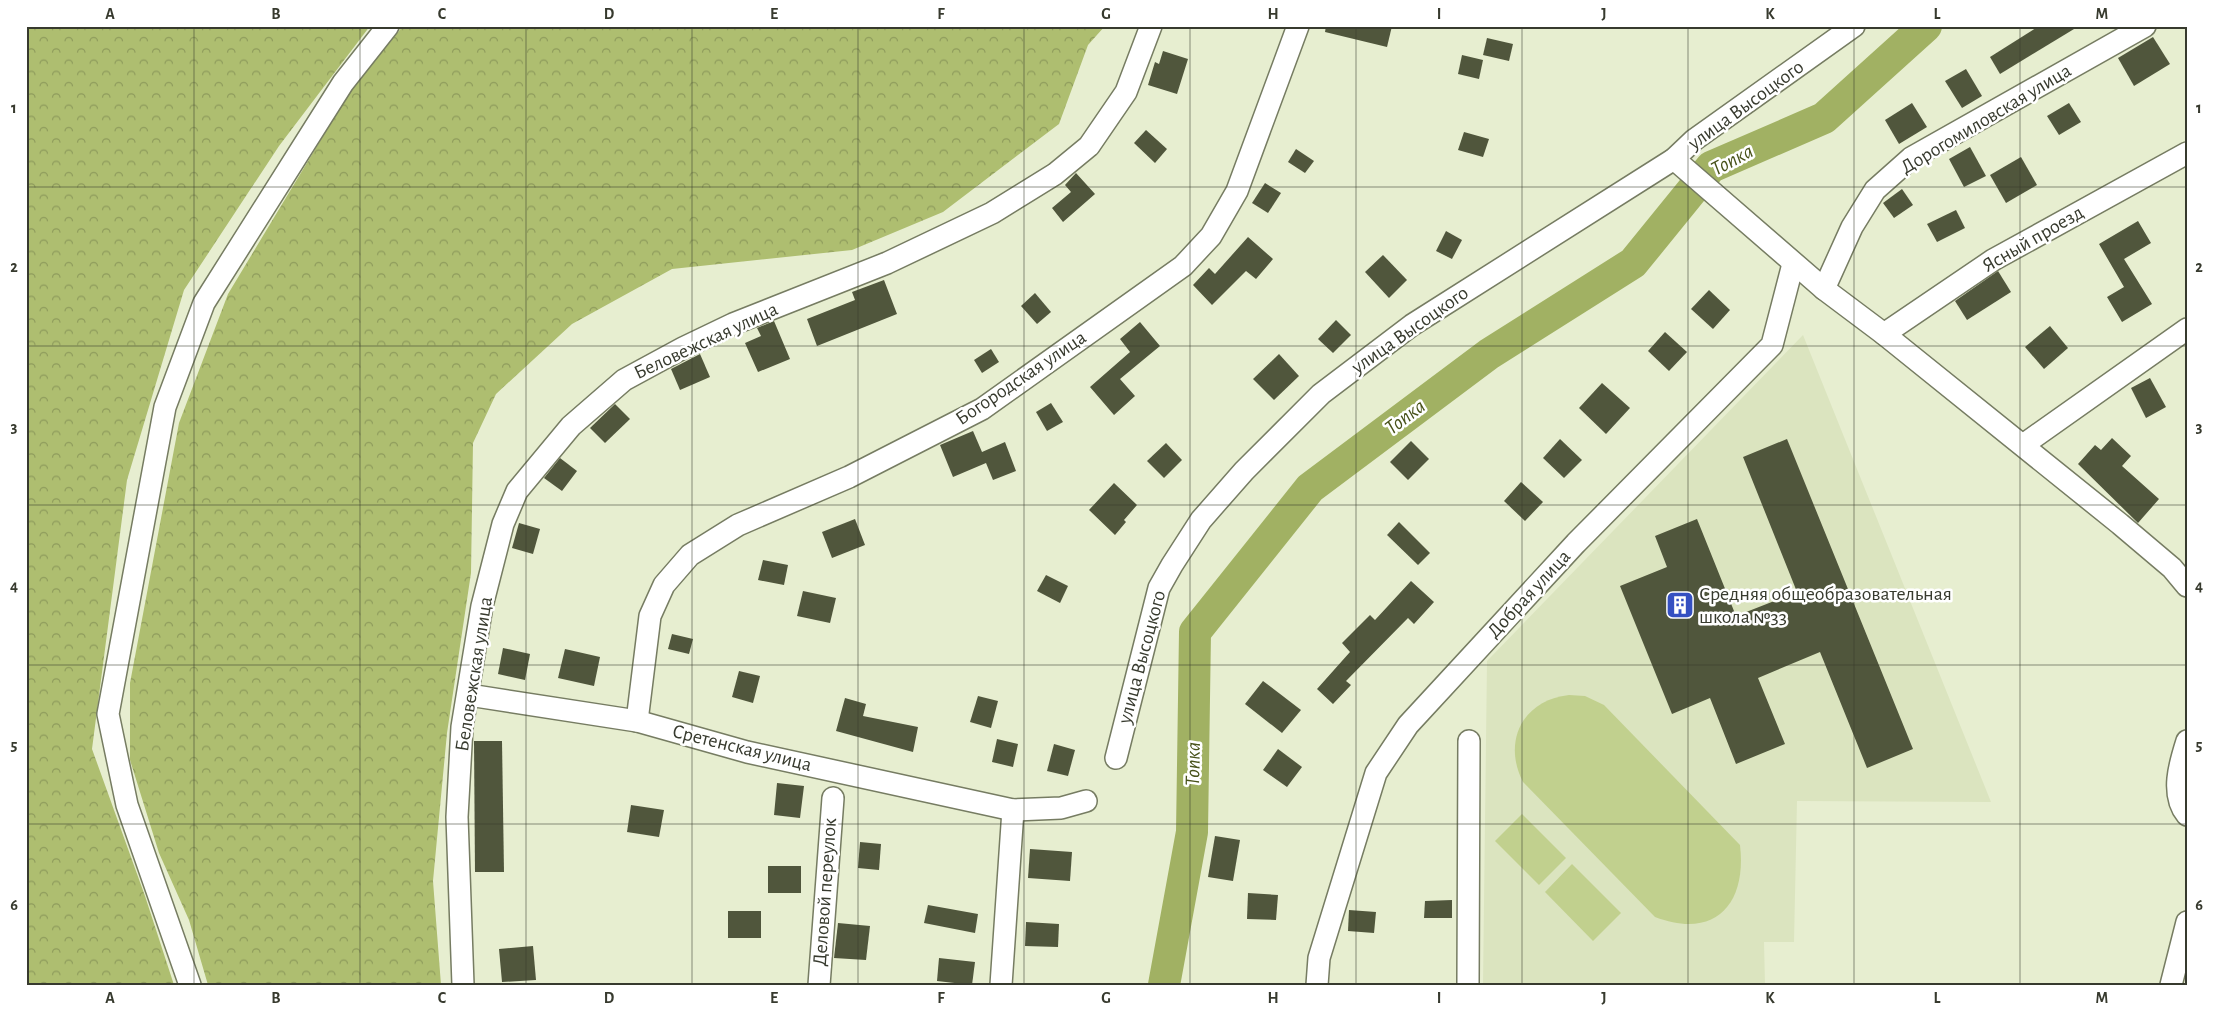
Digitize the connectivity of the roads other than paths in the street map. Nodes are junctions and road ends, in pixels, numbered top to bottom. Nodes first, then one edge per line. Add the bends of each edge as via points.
1 (388, 26) edge
2 (1151, 26) edge
3 (1298, 26) edge
4 (1854, 26) edge
5 (2144, 26) edge
6 (2187, 153) edge
7 (1674, 159) junction
8 (1793, 264) junction
9 (1818, 284) junction
10 (2187, 329) edge
11 (1884, 334) junction
12 (2023, 445) junction
13 (2187, 586) edge
14 (469, 695) junction
15 (637, 720) junction
16 (1469, 741) dead end
17 (2187, 741) edge
18 (1116, 758) dead end
19 (833, 798) dead end
20 (1086, 801) dead end
21 (1013, 810) junction
22 (2187, 815) edge
23 (2187, 922) edge
24 (190, 985) edge
25 (463, 985) edge
26 (818, 985) edge
27 (1001, 985) edge
28 (1317, 985) edge
29 (1468, 985) edge
30 (2171, 985) edge

1 - 24 street via 343,83 204,303 165,407 108,714 126,805
2 - 14 street, Беловежская улица via 1121,100 1089,146 1055,174 992,213 887,263 733,324 683,348 624,380 570,426 516,492 502,524 482,606
3 - 15 street, Богородская улица via 1237,191 1211,236 1183,266 982,409 849,477 738,525 690,555 664,585 650,616
4 - 7 street, улица Высоцкого via 1694,140
5 - 9 street, Дорогомиловская улица via 1912,158 1876,190
6 - 11 street, Ясный проезд via 1993,260
7 - 8 street
7 - 18 street, улица Высоцкого via 1412,325 1321,394 1244,471 1201,520 1159,588
8 - 9 street
8 - 28 street, Добрая улица via 1772,345 1576,543 1408,725 1376,773 1319,958
9 - 11 street
10 - 12 street
11 - 12 street
12 - 13 street via 2172,568
14 - 15 street, Сретенская улица
14 - 25 street, Беловежская улица via 462,727 457,817
15 - 21 street, Сретенская улица via 747,752
16 - 29 street
17 - 22 street via 2177,774 2182,809
19 - 26 street, Деловой переулок
20 - 21 street, Сретенская улица via 1061,808
21 - 27 street
23 - 30 street

